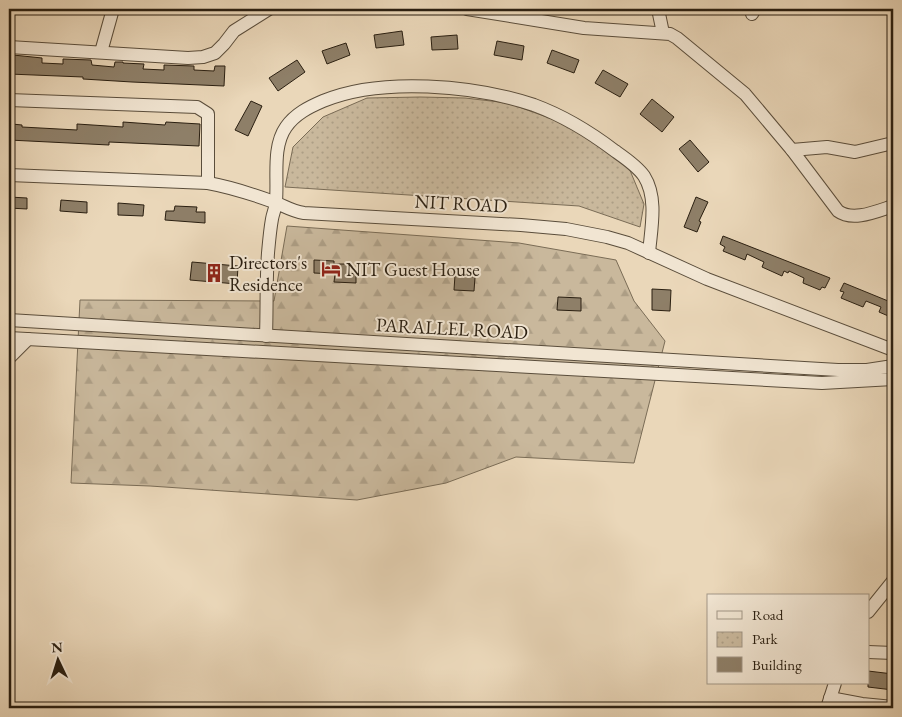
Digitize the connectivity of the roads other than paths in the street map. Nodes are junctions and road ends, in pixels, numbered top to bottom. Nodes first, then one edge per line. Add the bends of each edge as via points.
1 (112, 9) edge
2 (269, 9) edge
3 (467, 9) edge
4 (658, 9) edge
5 (663, 34) junction
6 (9, 47) edge
7 (102, 52) junction
8 (9, 100) edge
9 (893, 143) edge
10 (792, 150) junction
11 (9, 175) edge
12 (208, 183) junction
13 (276, 203) junction
14 (893, 206) edge
15 (649, 253) junction
16 (9, 320) edge
17 (266, 336) junction
18 (9, 338) edge
19 (28, 339) junction
20 (893, 350) edge
21 (9, 358) edge
22 (893, 366) edge
23 (893, 379) edge
24 (893, 581) edge
25 (870, 610) edge
26 (870, 652) edge
27 (893, 653) edge
28 (834, 684) edge
29 (829, 703) edge
30 (893, 707) edge

1 - 7 street
2 - 7 street via 234,31 214,53 203,57
3 - 5 street via 584,28
4 - 5 street
5 - 10 street via 677,38 745,94
6 - 7 street
8 - 12 street via 197,107 208,114
9 - 10 street via 855,152 827,147
10 - 14 street via 844,215 860,215
11 - 12 street, NIT ROAD
12 - 13 street, NIT ROAD
13 - 15 street, NIT ROAD via 291,211 566,229 628,243
13 - 15 street via 280,137 286,126 308,107 359,90 395,86 450,88 495,95 558,114 626,159 643,175 650,188
13 - 17 street via 268,254
15 - 20 street, NIT ROAD via 707,279
16 - 17 street, PARALLEL ROAD
17 - 22 street, PARALLEL ROAD via 838,370
18 - 19 street, PARALLEL ROAD
19 - 21 street
19 - 23 street, PARALLEL ROAD via 822,383
24 - 25 street
26 - 27 street
28 - 29 street
29 - 30 street

